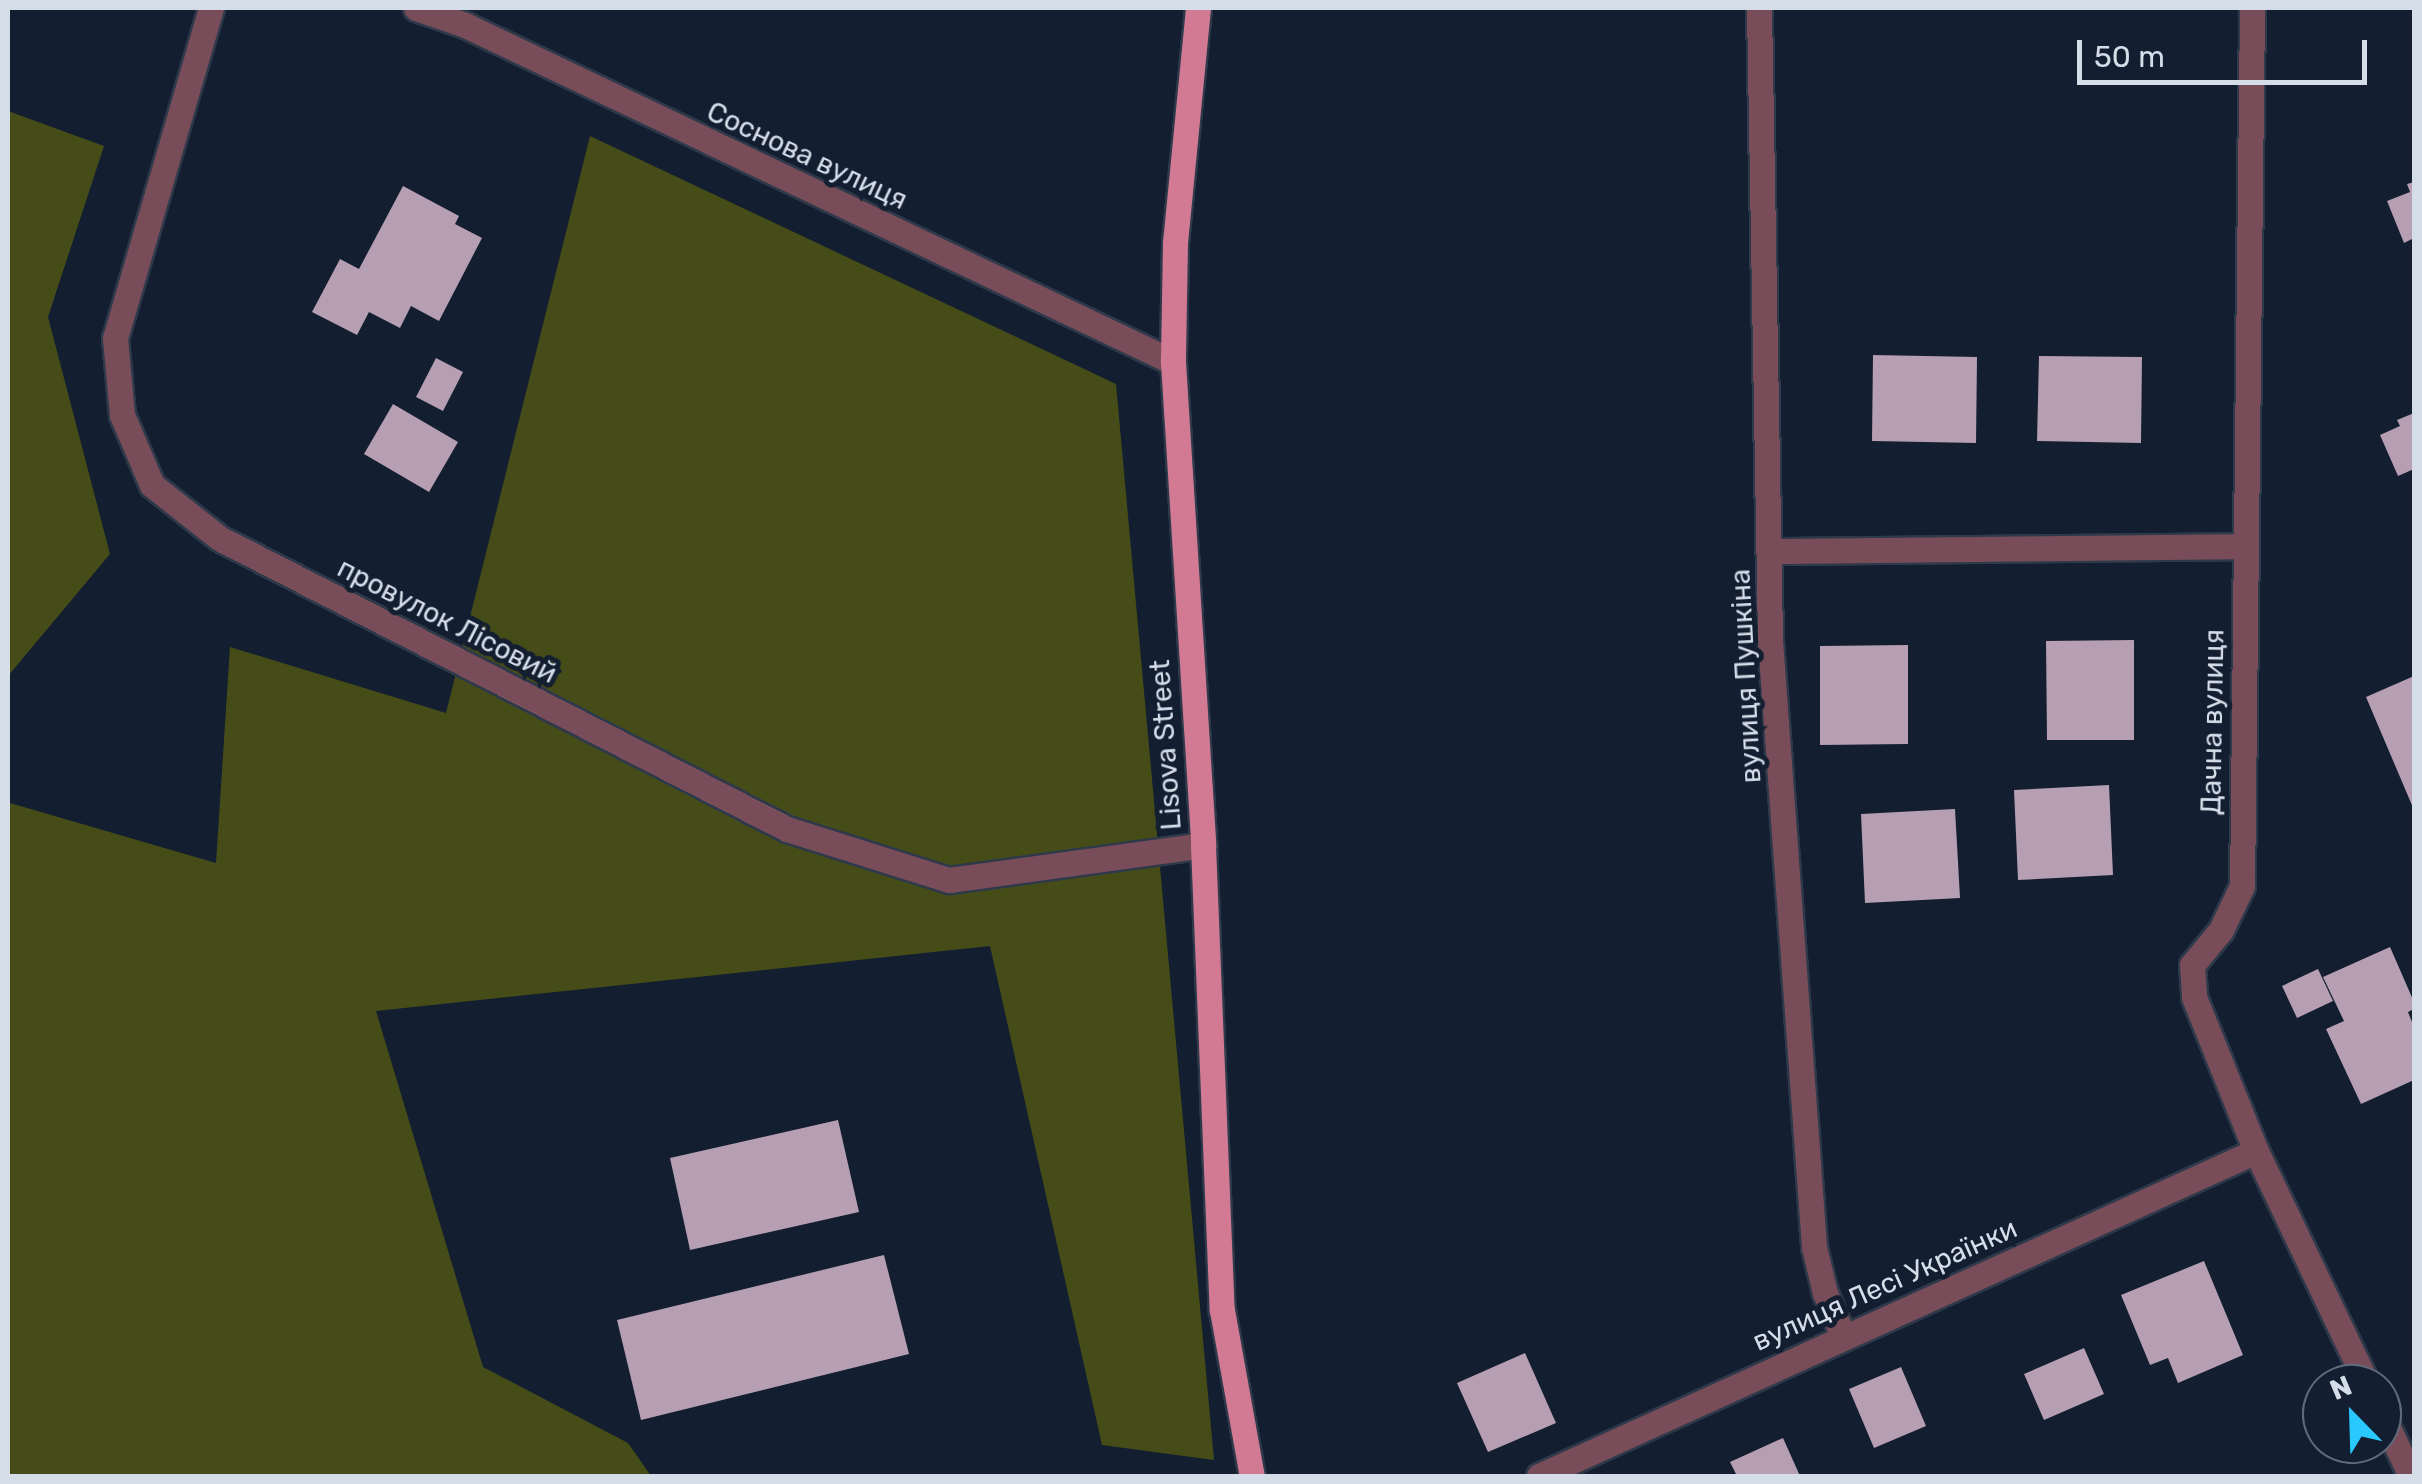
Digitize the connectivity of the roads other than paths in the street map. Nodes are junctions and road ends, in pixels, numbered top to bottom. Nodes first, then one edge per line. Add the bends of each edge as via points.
1 (210, 8) edge
2 (416, 8) edge
3 (1198, 8) edge
4 (1759, 8) edge
5 (2252, 8) edge
6 (1173, 362) junction
7 (2245, 546) junction
8 (1771, 551) junction
9 (1203, 845) junction
10 (2256, 1151) junction
11 (1844, 1336) junction
12 (2357, 1364) edge
13 (1252, 1476) edge
14 (1539, 1476) edge

1 - 9 street, провулок Лісовий via 115,338 122,414 152,485 219,538 787,829 949,880
2 - 6 street, Соснова вулиця via 465,25
3 - 6 main road, Lisova Street via 1174,242
4 - 8 street, вулиця Пушкіна
5 - 7 street, Дачна вулиця
6 - 9 main road, Lisova Street
7 - 8 street
7 - 10 street, Дачна вулиця via 2242,886 2222,930 2192,965 2194,996
8 - 11 street, вулиця Пушкіна via 1770,640 1814,1248
9 - 13 main road, Lisova Street via 1222,1310
10 - 11 street, вулиця Лесі Українки
10 - 12 street, Дачна вулиця
11 - 14 street, вулиця Лесі Українки

